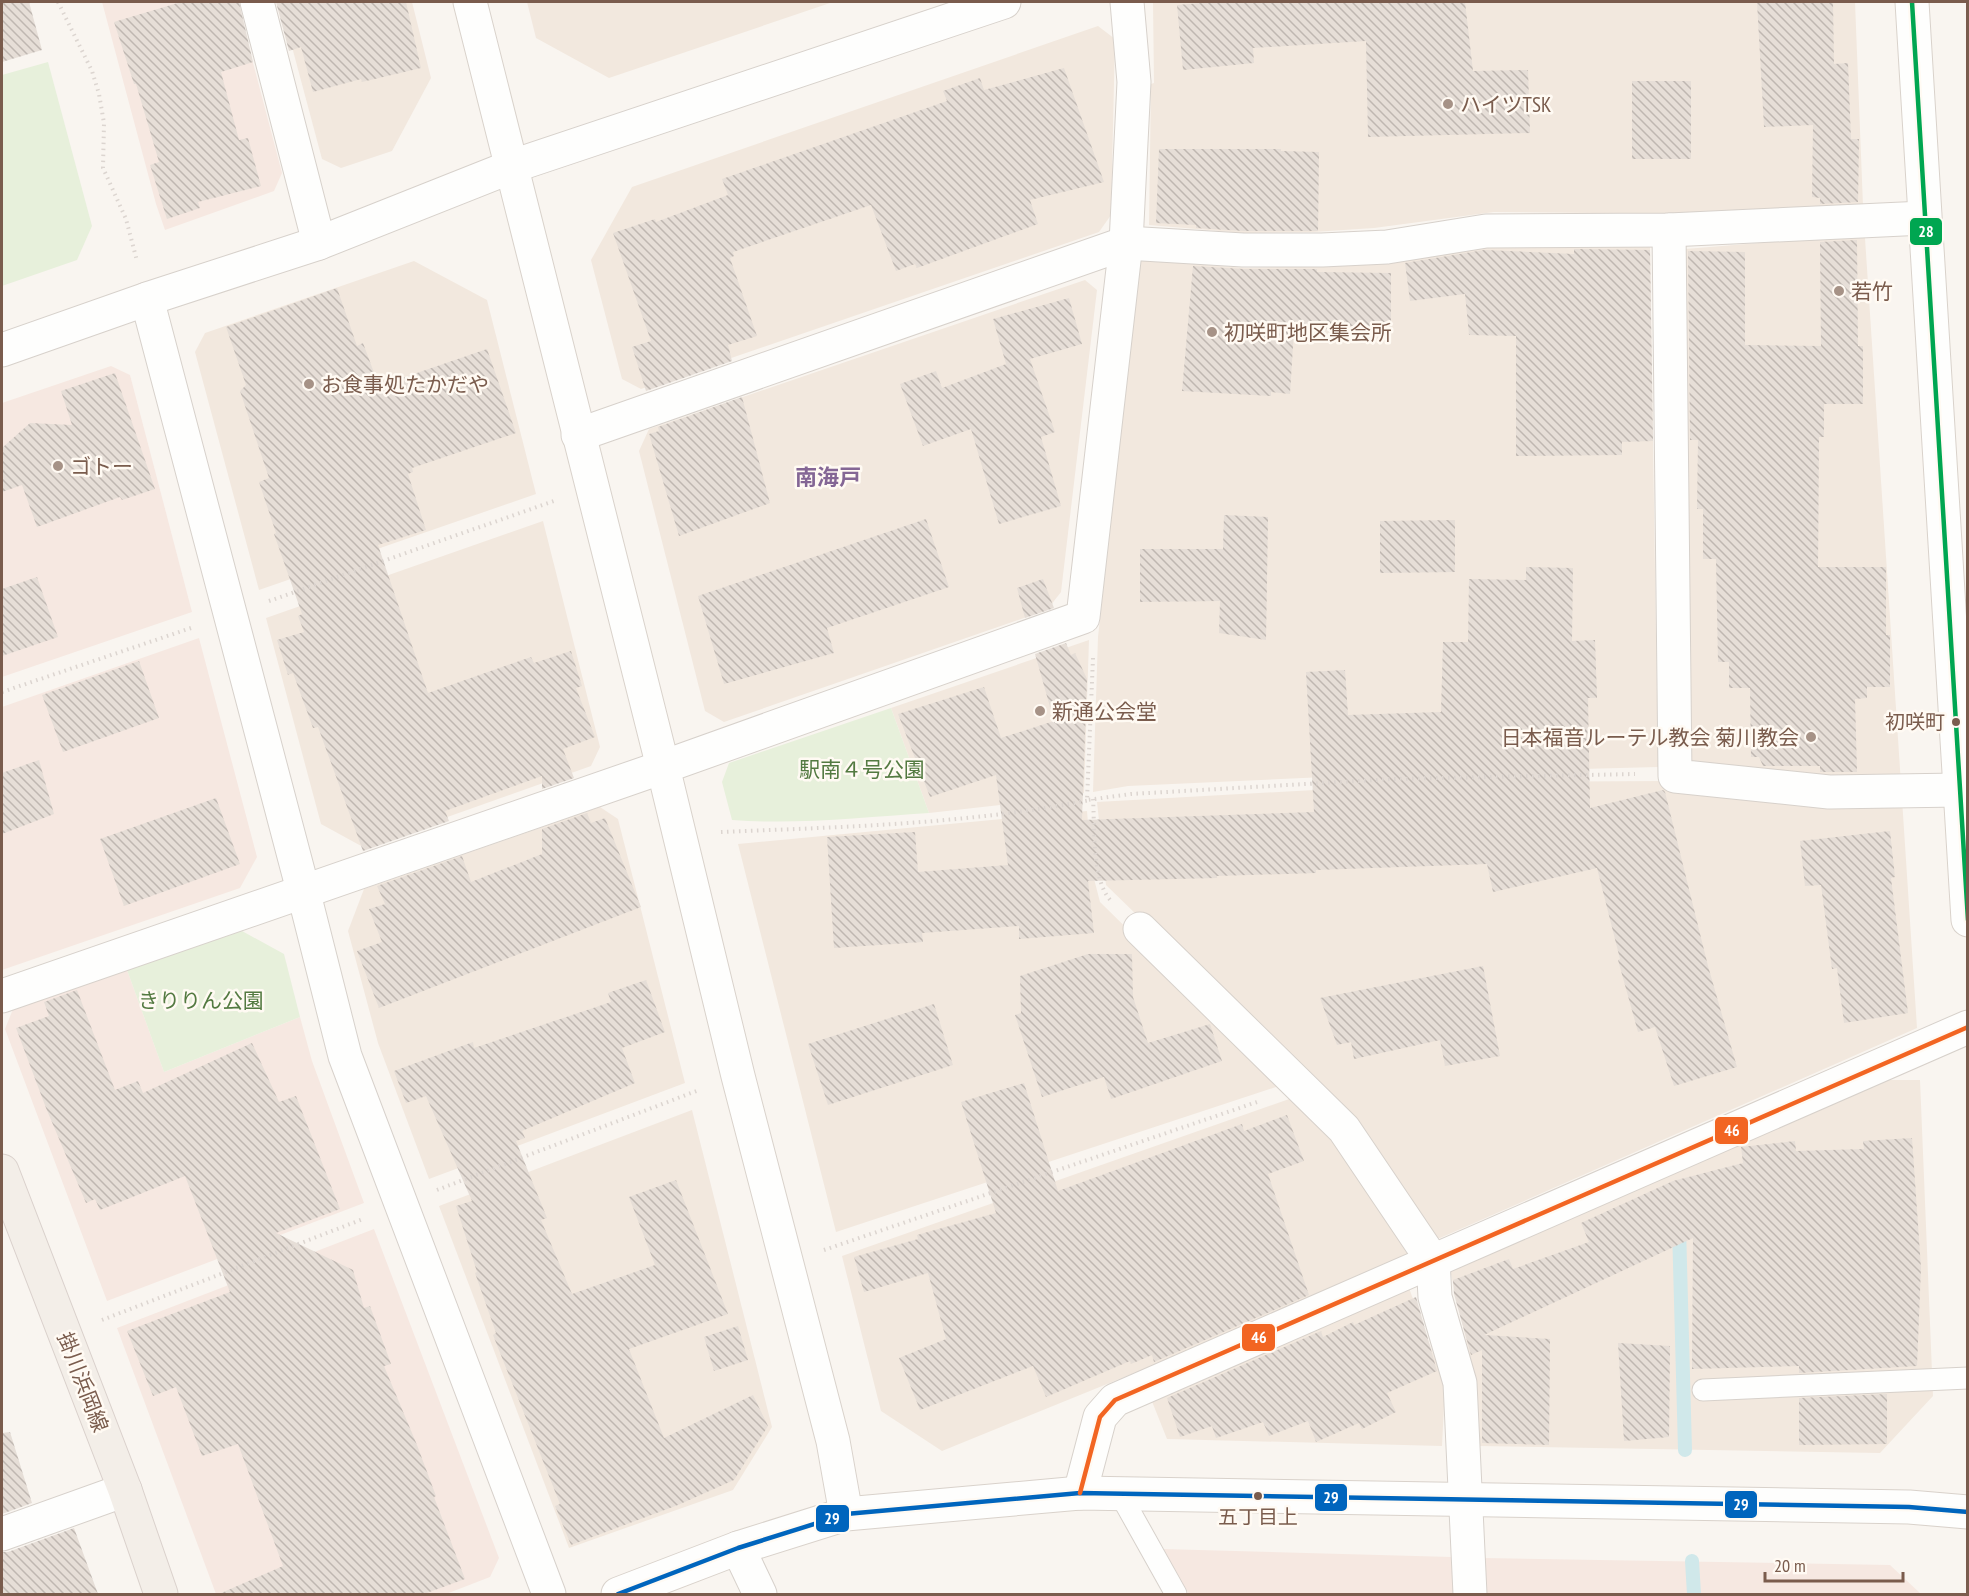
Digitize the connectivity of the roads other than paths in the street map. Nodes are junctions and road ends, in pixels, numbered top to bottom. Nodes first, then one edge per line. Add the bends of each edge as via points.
1 (257, 2) edge
2 (470, 2) edge
3 (1004, 2) edge
4 (1127, 2) edge
5 (1912, 2) edge
6 (513, 166) junction
7 (1924, 218) junction
8 (1669, 230) junction
9 (319, 243) junction
10 (1126, 243) junction
11 (147, 299) junction
12 (2, 350) edge
13 (578, 435) junction
14 (663, 767) junction
15 (1959, 790) junction
16 (303, 890) junction
17 (1968, 920) edge
18 (1140, 929) road end
19 (2, 996) edge
20 (1968, 1027) edge
21 (2, 1171) edge
22 (1433, 1261) junction
23 (1968, 1378) edge
24 (1703, 1390) dead end
25 (125, 1490) junction
26 (1080, 1494) junction
27 (1120, 1494) junction
28 (1465, 1500) junction
29 (1968, 1512) edge
30 (846, 1514) junction
31 (2, 1534) edge
32 (738, 1548) junction
33 (161, 1594) edge
34 (549, 1594) edge
35 (618, 1594) edge
36 (760, 1594) edge
37 (1176, 1594) edge
38 (1470, 1594) edge

1 - 9 street
2 - 6 street
3 - 6 street
4 - 10 street via 1134,82
5 - 7 street
6 - 9 street
6 - 13 street
7 - 8 street
7 - 15 street
8 - 10 street via 1486,231 1387,247 1322,250
8 - 15 street via 1675,776 1829,792
9 - 11 street
10 - 13 street
10 - 14 street via 1083,617
11 - 12 street
11 - 16 street
13 - 14 street
14 - 16 street
14 - 30 street via 833,1441
15 - 17 street
16 - 19 street
16 - 34 street via 345,1056
18 - 22 street via 1344,1129
20 - 22 street
21 - 25 main road, 掛川浜岡線
22 - 26 street via 1115,1400 1100,1417
22 - 28 street via 1435,1297 1460,1383
23 - 24 lane
25 - 31 street
25 - 33 main road, 掛川浜岡線
26 - 27 street
26 - 30 street
27 - 28 street
27 - 37 lane
28 - 29 street via 1909,1507
28 - 38 street
30 - 32 street
32 - 35 street
32 - 36 street

